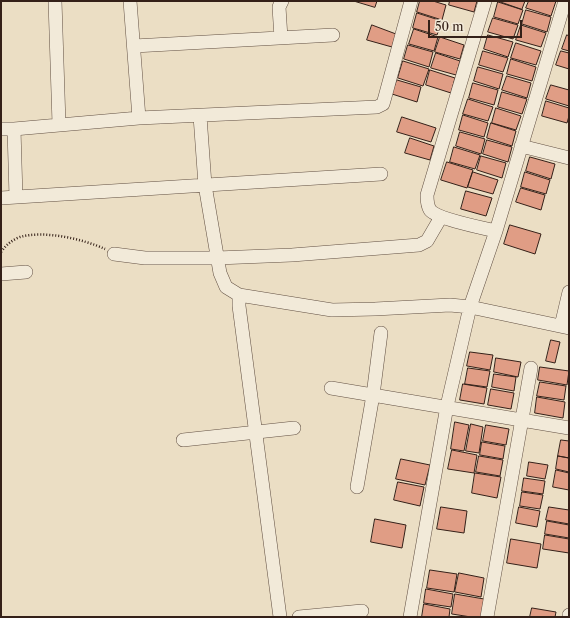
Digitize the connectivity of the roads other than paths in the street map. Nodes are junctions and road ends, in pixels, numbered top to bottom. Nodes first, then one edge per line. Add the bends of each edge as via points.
1 (55, 1) edge
2 (130, 1) edge
3 (282, 1) edge
4 (411, 1) edge
5 (485, 1) edge
6 (565, 1) edge
7 (333, 35) dead end
8 (281, 38) junction
9 (134, 46) junction
10 (200, 116) junction
11 (139, 118) junction
12 (59, 124) junction
13 (1, 129) edge
14 (14, 129) junction
15 (521, 146) junction
16 (569, 158) edge
17 (382, 174) dead end
18 (205, 185) junction
19 (16, 197) junction
20 (1, 198) edge
21 (441, 217) junction
22 (496, 231) junction
23 (114, 254) road end
24 (218, 258) junction
25 (26, 272) dead end
26 (1, 274) edge
27 (569, 292) edge
28 (239, 295) junction
29 (470, 307) junction
30 (565, 327) edge
31 (381, 333) dead end
32 (531, 368) dead end
33 (331, 388) dead end
34 (373, 395) junction
35 (447, 406) junction
36 (521, 419) junction
37 (294, 428) dead end
38 (569, 428) edge
39 (255, 432) junction
40 (183, 440) dead end
41 (357, 486) dead end
42 (362, 611) dead end
43 (280, 617) edge
44 (300, 617) edge
45 (410, 617) edge
46 (486, 617) edge

1 - 12 street
2 - 9 street
3 - 8 street via 279,8
4 - 10 street via 383,104 377,107
5 - 21 street via 427,195 427,204 431,211
6 - 15 street
7 - 8 street
8 - 9 street
9 - 11 street
10 - 11 street
10 - 18 street
11 - 12 street
12 - 14 street
13 - 14 street
14 - 19 street
15 - 16 street
15 - 22 street
17 - 18 street
18 - 19 street
18 - 24 street
19 - 20 street
21 - 22 street
21 - 24 street via 427,241 419,245
22 - 29 street
23 - 24 street via 145,258
24 - 28 street via 220,273 226,287
25 - 26 street
27 - 30 street
28 - 29 street via 332,310 450,305
28 - 39 street via 238,306
29 - 30 street
29 - 35 street
31 - 34 street
32 - 36 street
33 - 34 street
34 - 35 street
34 - 41 street
35 - 36 street
35 - 45 street
36 - 38 street
36 - 46 street
37 - 39 street
39 - 40 street
39 - 43 street
42 - 44 street

